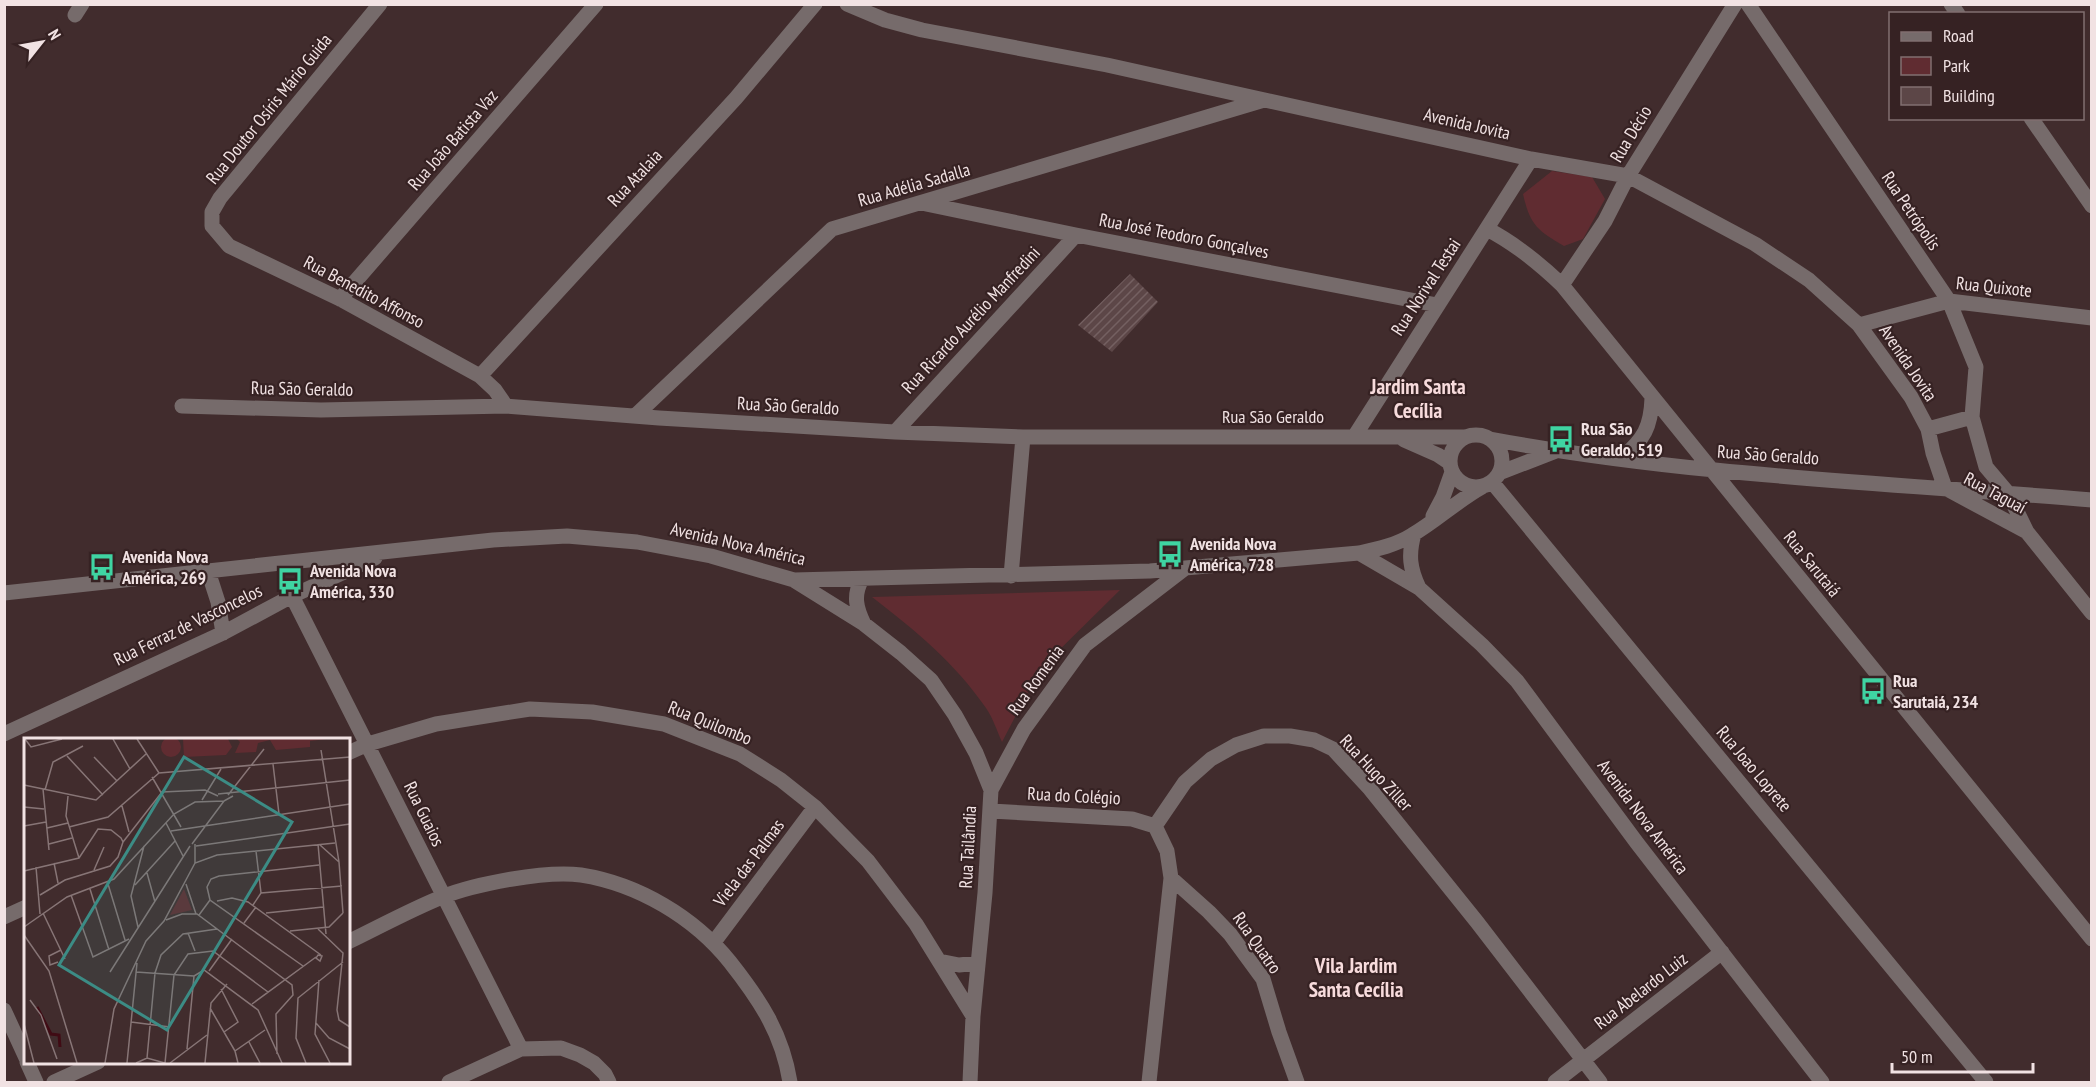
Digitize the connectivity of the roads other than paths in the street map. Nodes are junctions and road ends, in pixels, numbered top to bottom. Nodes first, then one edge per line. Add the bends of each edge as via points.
1 (381, 4) edge
2 (596, 4) edge
3 (815, 4) edge
4 (847, 4) edge
5 (1735, 4) edge
6 (1748, 4) edge
7 (1266, 99) junction
8 (2032, 120) edge
9 (1531, 159) junction
10 (1628, 176) junction
11 (924, 203) junction
12 (2091, 206) edge
13 (213, 212) joint
14 (1487, 229) junction
15 (1076, 235) junction
16 (1562, 285) junction
17 (340, 299) junction
18 (1949, 301) junction
19 (1437, 305) junction
20 (2091, 318) edge
21 (1858, 325) junction
22 (480, 376) junction
23 (1653, 399) junction
24 (182, 406) dead end
25 (506, 406) junction
26 (635, 416) junction
27 (1972, 417) junction
28 (1928, 429) junction
29 (895, 432) junction
30 (1023, 437) junction
31 (1354, 437) junction
32 (1393, 437) junction
33 (1464, 437) junction
34 (1490, 439) junction
35 (1556, 451) junction
36 (1622, 458) junction
37 (1451, 468) junction
38 (1710, 471) junction
39 (1491, 480) junction
40 (1945, 489) junction
41 (2008, 493) junction
42 (2091, 500) edge
43 (1430, 522) junction
44 (2027, 532) junction
45 (1414, 534) junction
46 (389, 552) junction
47 (1359, 553) junction
48 (1184, 569) junction
49 (208, 571) junction
50 (1150, 571) junction
51 (1011, 576) junction
52 (862, 579) junction
53 (795, 580) junction
54 (1419, 588) junction
55 (4, 593) edge
56 (292, 596) junction
57 (1132, 608) junction
58 (2091, 613) edge
59 (864, 624) junction
60 (223, 633) junction
61 (4, 734) edge
62 (368, 744) junction
63 (350, 752) edge
64 (991, 790) junction
65 (814, 807) junction
66 (991, 812) junction
67 (1155, 826) junction
68 (1171, 878) junction
69 (443, 897) junction
70 (24, 908) edge
71 (4, 917) edge
72 (2091, 939) edge
73 (350, 941) edge
74 (714, 942) junction
75 (1722, 952) junction
76 (939, 961) junction
77 (978, 963) junction
78 (4, 1010) edge
79 (973, 1016) junction
80 (521, 1049) junction
81 (24, 1055) edge
82 (1584, 1061) junction
83 (27, 1063) edge
84 (96, 1063) edge
85 (36, 1083) edge
86 (54, 1083) edge
87 (449, 1083) edge
88 (609, 1083) edge
89 (790, 1083) edge
90 (970, 1083) edge
91 (1149, 1083) edge
92 (1297, 1083) edge
93 (1555, 1083) edge
94 (1600, 1083) edge
95 (1822, 1083) edge
96 (1986, 1083) edge

1 - 13 street, Rua Doutor Osíris Mário Guida via 220,198
2 - 17 street, Rua João Batista Vaz
3 - 22 street, Rua Atalaia via 736,98
4 - 7 street, Avenida Jovita via 922,30
5 - 10 street, Rua Décio
6 - 18 street, Rua Petrópolis
7 - 9 street, Avenida Jovita
7 - 11 street, Rua Adélia Sadalla
8 - 12 street
9 - 10 street, Avenida Jovita
9 - 14 street, Rua Norival Testai
10 - 16 street, Rua Décio via 1605,221
10 - 21 street, Avenida Jovita via 1755,244 1809,280
11 - 15 street, Rua José Teodoro Gonçalves
11 - 26 street, Rua Adélia Sadalla via 832,230
13 - 17 street, Rua Benedito Affonso via 212,226 230,246
14 - 16 street, Rua Sarutaiá via 1513,242
14 - 19 street, Rua Norival Testai
15 - 19 street, Rua José Teodoro Gonçalves
15 - 29 street, Rua Ricardo Aurélio Manfredini
16 - 23 street, Rua Sarutaiá
17 - 22 street, Rua Benedito Affonso
18 - 20 street, Rua Quixote
18 - 21 street, Rua Quixote
18 - 27 street, Rua Petrópolis via 1976,368
19 - 31 street, Rua Norival Testai
21 - 28 street, Avenida Jovita via 1911,397
22 - 25 street, Rua Benedito Affonso
23 - 36 street via 1645,434
23 - 38 street, Rua Sarutaiá
24 - 25 street, Rua São Geraldo via 321,410
25 - 26 street, Rua São Geraldo
26 - 29 street, Rua São Geraldo
27 - 28 street
27 - 41 street via 1986,467
28 - 40 street, Avenida Jovita
29 - 30 street, Rua São Geraldo
30 - 31 street, Rua São Geraldo
30 - 51 street
31 - 32 street, Rua São Geraldo
32 - 33 street, Rua São Geraldo
32 - 37 street, Rua São Geraldo via 1426,448
33 - 34 street via 1478,435
33 - 37 street via 1454,446
34 - 35 street, Rua São Geraldo
34 - 39 street via 1502,458
35 - 36 street, Rua São Geraldo
35 - 39 street
36 - 38 street, Rua São Geraldo
37 - 39 street via 1464,485
37 - 43 street via 1443,497
38 - 40 street, Rua São Geraldo
38 - 72 street, Rua Sarutaiá
39 - 43 street
39 - 96 street, Rua Joao Loprete
40 - 41 street, Rua São Geraldo
40 - 44 street, Rua Taguaí
41 - 42 street, Rua São Geraldo
41 - 44 street, Rua Taguaí
43 - 45 street
44 - 58 street, Rua Taguaí
45 - 47 street via 1398,543
45 - 54 street, Avenida Nova América via 1409,560
46 - 49 street, Avenida Nova América
46 - 53 street, Avenida Nova América via 567,536 637,542 711,556
46 - 56 street, Rua Ferraz de Vasconcelos
47 - 48 street, Avenida Nova América
47 - 54 street, Avenida Nova América
48 - 50 street, Avenida Nova América
48 - 57 street, Rua Romenia
49 - 55 street, Avenida Nova América
49 - 60 street
50 - 51 street, Avenida Nova América
50 - 57 street, Rua Romenia
51 - 52 street, Avenida Nova América
52 - 53 street, Avenida Nova América
52 - 59 street via 856,600
53 - 59 street, Rua Tailândia
54 - 75 street, Avenida Nova América via 1517,681
56 - 60 street, Rua Ferraz de Vasconcelos
56 - 62 street, Rua Guaios
57 - 64 street, Rua Romenia via 1084,645 1024,729
59 - 64 street, Rua Tailândia via 931,680 955,714
60 - 61 street, Rua Ferraz de Vasconcelos
62 - 63 street, Rua Quilombo
62 - 65 street, Rua Quilombo via 436,724 530,709 592,712 664,724 740,753
62 - 69 street, Rua Guaios
64 - 66 street, Rua Tailândia
65 - 74 street, Viela das Palmas
65 - 76 street, Rua Quilombo via 868,861
66 - 67 street, Rua do Colégio via 1132,819
66 - 77 street, Rua Tailândia
67 - 68 street via 1167,851
67 - 82 street, Rua Hugo Ziller via 1185,782 1210,759 1236,745 1264,736 1290,736 1314,740 1333,749 1455,894
68 - 91 street
68 - 92 street, Rua Quatro via 1230,934 1263,979
69 - 73 street
69 - 74 street via 528,877 578,875 616,882 659,902
69 - 80 street, Rua Guaios
70 - 71 street
74 - 89 street via 757,996 776,1033
75 - 82 street, Rua Abelardo Luiz
75 - 95 street, Avenida Nova América
76 - 77 street
76 - 79 street, Rua Quilombo
77 - 79 street, Rua Tailândia
78 - 81 street
79 - 90 street, Rua Tailândia
80 - 87 street
80 - 88 street via 561,1048 580,1054 594,1063
82 - 93 street, Rua Abelardo Luiz
82 - 94 street, Rua Hugo Ziller
83 - 85 street
84 - 86 street

